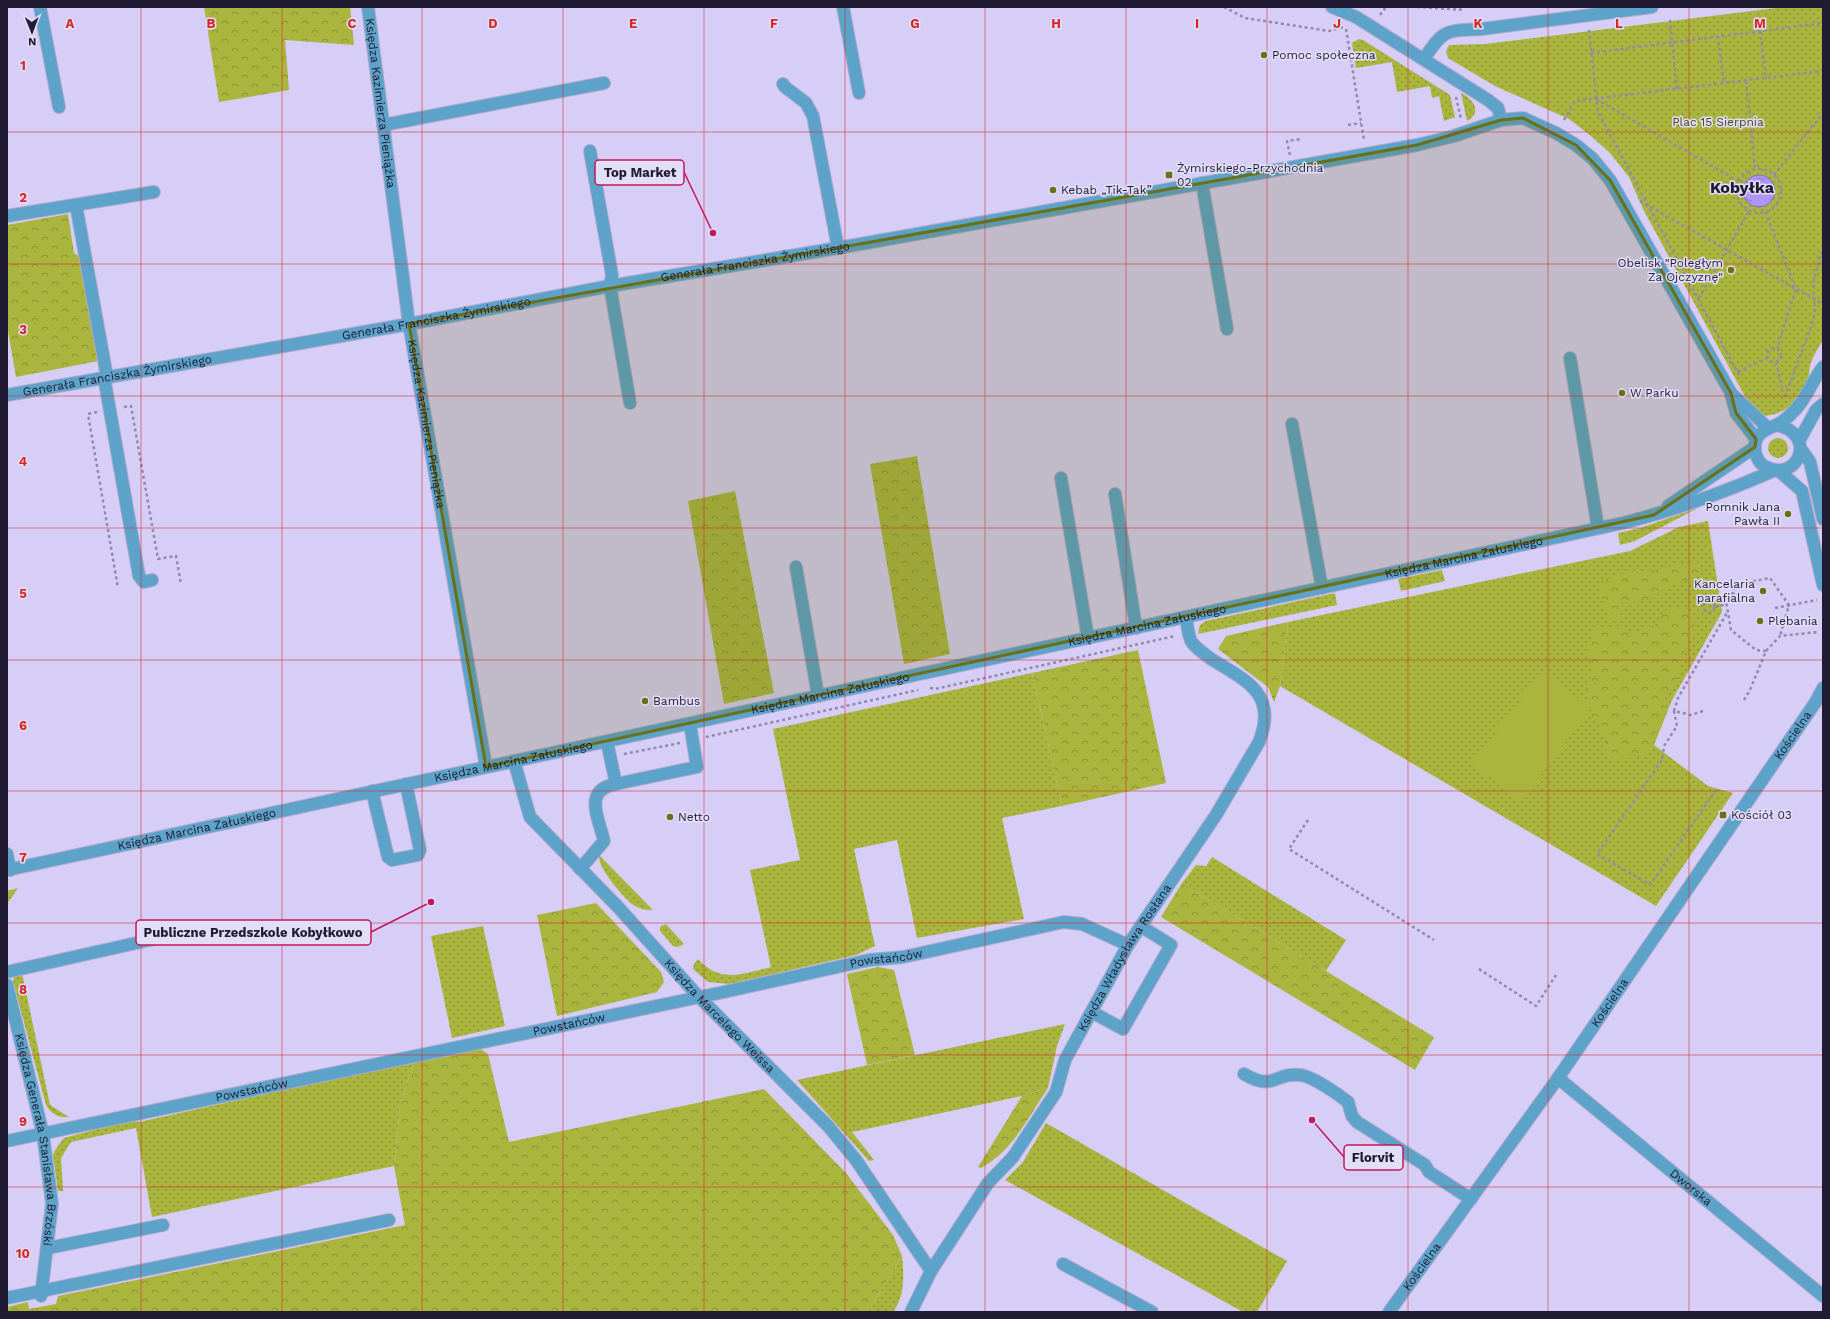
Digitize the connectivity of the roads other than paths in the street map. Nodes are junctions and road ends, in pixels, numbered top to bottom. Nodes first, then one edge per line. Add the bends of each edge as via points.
1 (40, 7) edge
2 (368, 7) edge
3 (843, 7) edge
4 (1332, 7) edge
5 (1652, 7) edge
6 (1355, 17) edge
7 (1424, 59) junction
8 (604, 83) dead end
9 (783, 84) dead end
10 (859, 92) dead end
11 (59, 107) dead end
12 (1501, 120) junction
13 (383, 125) junction
14 (590, 151) dead end
15 (1202, 183) junction
16 (154, 192) dead end
17 (76, 205) junction
18 (7, 216) edge
19 (838, 248) junction
20 (610, 286) junction
21 (409, 324) junction
22 (1227, 329) dead end
23 (1570, 358) dead end
24 (1823, 367) edge
25 (106, 377) junction
26 (1731, 393) junction
27 (7, 395) edge
28 (630, 403) dead end
29 (1823, 404) edge
30 (1292, 424) dead end
31 (1772, 426) junction
32 (1756, 443) junction
33 (1800, 445) junction
34 (1776, 471) junction
35 (1061, 478) dead end
36 (1115, 494) dead end
37 (1654, 515) junction
38 (1823, 519) edge
39 (1598, 528) junction
40 (796, 567) dead end
41 (152, 580) dead end
42 (1823, 585) edge
43 (1322, 588) junction
44 (1186, 617) junction
45 (1136, 628) junction
46 (1088, 638) junction
47 (1823, 688) edge
48 (818, 696) junction
49 (690, 724) junction
50 (607, 742) junction
51 (514, 761) junction
52 (486, 767) junction
53 (406, 784) junction
54 (616, 784) junction
55 (372, 791) junction
56 (7, 854) edge
57 (580, 868) junction
58 (9, 870) edge
59 (1142, 927) junction
60 (154, 939) dead end
61 (1128, 945) junction
62 (7, 972) edge
63 (7, 985) edge
64 (698, 996) junction
65 (1092, 1012) junction
66 (1244, 1074) dead end
67 (1558, 1078) junction
68 (43, 1134) junction
69 (7, 1141) edge
70 (1471, 1199) junction
71 (390, 1220) dead end
72 (163, 1225) dead end
73 (48, 1248) junction
74 (1063, 1264) dead end
75 (931, 1271) junction
76 (42, 1293) junction
77 (1823, 1296) edge
78 (7, 1298) edge
79 (911, 1312) edge
80 (1152, 1312) edge
81 (1390, 1312) edge

1 - 11 street
2 - 13 street, Księdza Kazimierza Pieniążka
3 - 10 street
4 - 6 street
5 - 7 street via 1446,32
6 - 7 street
7 - 12 street via 1488,100 1498,108
8 - 13 street
9 - 19 street via 806,103 813,116
12 - 15 street, Generała Franciszka Żymirskiego via 1417,145
12 - 26 street, Generała Franciszka Żymirskiego via 1523,118 1566,139 1594,159 1610,180
13 - 21 street, Księdza Kazimierza Pieniążka
14 - 20 street via 612,275
15 - 19 street, Generała Franciszka Żymirskiego
15 - 22 street
16 - 17 street
17 - 18 street
17 - 25 street
19 - 20 street, Generała Franciszka Żymirskiego
20 - 21 street, Generała Franciszka Żymirskiego
20 - 28 street
21 - 25 street, Generała Franciszka Żymirskiego
21 - 52 street, Księdza Kazimierza Pieniążka
23 - 39 street
24 - 31 street via 1814,377 1804,401 1791,414
25 - 27 street, Generała Franciszka Żymirskiego
25 - 41 street via 139,576 144,582
26 - 31 street
26 - 32 street via 1736,413
29 - 33 street via 1816,410
30 - 43 street
31 - 32 street via 1761,432
31 - 33 street via 1786,427 1794,433
32 - 34 street via 1757,458 1763,466
32 - 37 street, Księdza Marcina Załuskiego
33 - 34 street via 1799,457 1794,464 1787,469
33 - 38 street via 1810,462
34 - 37 street, Księdza Marcina Załuskiego
34 - 42 street via 1802,491
35 - 46 street
36 - 45 street
37 - 39 street, Księdza Marcina Załuskiego
39 - 43 street, Księdza Marcina Załuskiego
40 - 48 street
43 - 44 street, Księdza Marcina Załuskiego
44 - 45 street, Księdza Marcina Załuskiego
44 - 59 street, Księdza Władysława Rosłana via 1191,641 1202,653 1247,681 1262,698 1265,710 1264,732 1216,815
45 - 46 street, Księdza Marcina Załuskiego
46 - 48 street, Księdza Marcina Załuskiego
47 - 67 street, Kościelna
48 - 49 street, Księdza Marcina Załuskiego
49 - 50 street, Księdza Marcina Załuskiego
49 - 54 street via 697,767
50 - 51 street, Księdza Marcina Załuskiego
50 - 54 street
51 - 52 street, Księdza Marcina Załuskiego
51 - 57 street, Księdza Marcelego Weissa via 530,817
52 - 53 street, Księdza Marcina Załuskiego
53 - 55 street, Księdza Marcina Załuskiego
53 - 55 street via 420,850 418,855 392,860 388,857
54 - 57 street via 598,791 594,800 604,842
55 - 58 street, Księdza Marcina Załuskiego
56 - 58 street
57 - 64 street, Księdza Marcelego Weissa
59 - 61 street, Księdza Władysława Rosłana
59 - 65 street via 1171,945 1122,1030
60 - 62 street
61 - 64 street, Powstańców via 1082,924 1064,922 903,957 869,960
61 - 65 street, Księdza Władysława Rosłana
63 - 68 street, Księdza Generała Stanisława Brzóski
64 - 68 street, Powstańców
64 - 75 street, Księdza Marcelego Weissa via 828,1126 856,1160
65 - 75 street, Księdza Władysława Rosłana via 1066,1060 1056,1092 1013,1157 988,1182
66 - 70 street via 1257,1081 1267,1082 1298,1074 1311,1079 1348,1102 1352,1116 1357,1122 1426,1165 1430,1172
67 - 70 street, Kościelna
67 - 77 street, Dworska
68 - 69 street, Powstańców
68 - 73 street, Księdza Generała Stanisława Brzóski via 52,1204
70 - 81 street, Kościelna
71 - 76 street
72 - 73 street
73 - 76 street, Księdza Generała Stanisława Brzóski
74 - 80 street
75 - 79 street, Księdza Władysława Rosłana
76 - 78 street

